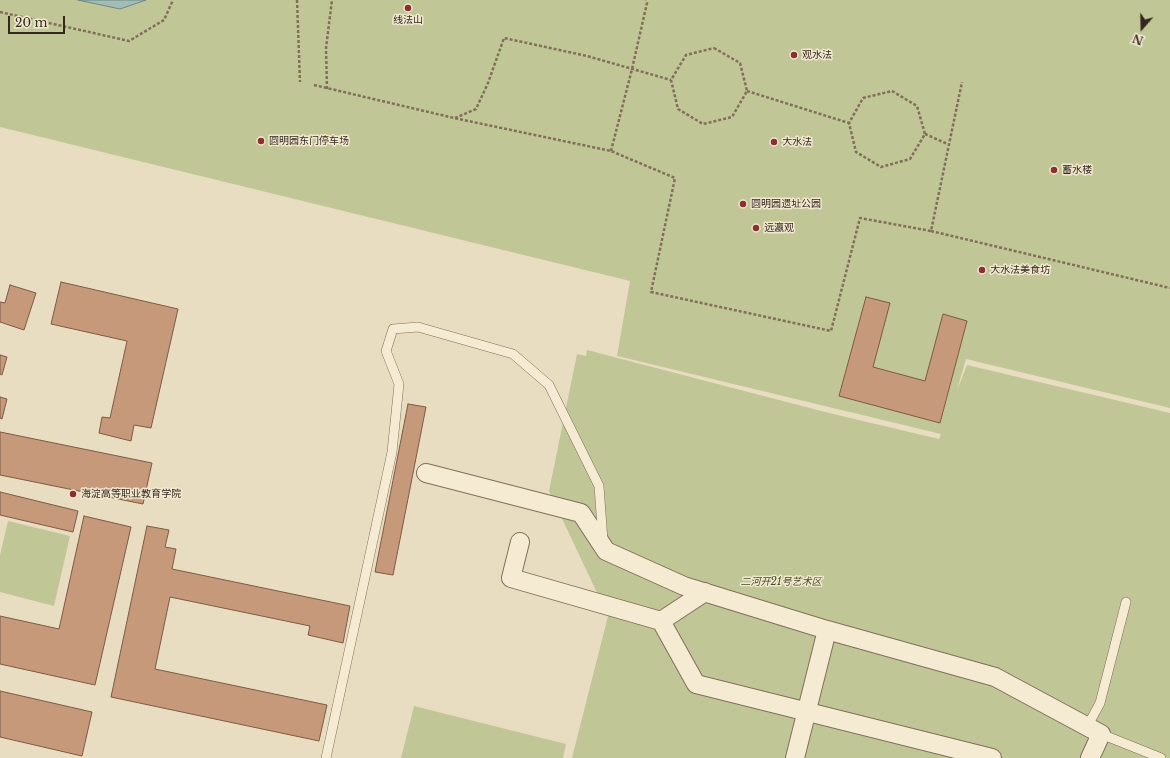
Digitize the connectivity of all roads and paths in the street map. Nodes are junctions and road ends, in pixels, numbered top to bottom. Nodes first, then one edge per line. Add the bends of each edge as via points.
1 (173, 0) edge
2 (297, 0) edge
3 (332, 0) edge
4 (646, 0) edge
5 (0, 12) edge
6 (632, 69) junction
7 (670, 80) junction
8 (300, 82) dead end
9 (962, 82) dead end
10 (314, 85) dead end
11 (327, 89) junction
12 (747, 92) junction
13 (454, 118) junction
14 (848, 123) junction
15 (925, 134) junction
16 (950, 145) junction
17 (611, 151) junction
18 (931, 231) junction
19 (1170, 288) edge
20 (426, 472) dead end
21 (520, 542) dead end
22 (604, 547) junction
23 (705, 592) junction
24 (1126, 602) dead end
25 (661, 621) junction
26 (827, 630) junction
27 (806, 712) junction
28 (1094, 731) junction
29 (326, 758) edge
30 (795, 758) edge
31 (992, 758) edge
32 (1090, 758) edge
33 (1161, 758) edge

1 - 5 path via 164,20 129,41
2 - 8 path
3 - 11 path via 326,48
4 - 6 path
6 - 7 path
6 - 13 path via 587,56 504,38 476,110
6 - 17 path
7 - 12 path via 678,109 703,124 732,117
7 - 12 path via 686,55 714,48 740,63
9 - 16 path
10 - 11 path
11 - 13 path
12 - 14 path
13 - 17 path
14 - 15 path via 863,98 892,91 917,106
14 - 15 path via 856,152 881,167 910,160
15 - 16 path
16 - 18 path
17 - 18 path via 675,178 651,292 831,331 860,218
18 - 19 path
20 - 22 street via 581,513
21 - 25 street via 511,578
22 - 23 street via 606,551 684,586
22 - 29 lane via 599,486 549,385 512,354 418,327 393,329 386,351 399,384 392,452
23 - 25 street
23 - 26 street
24 - 28 lane
25 - 27 street via 696,684
26 - 27 street
26 - 28 street via 995,677
27 - 30 street
27 - 31 street
28 - 32 street
28 - 33 lane

